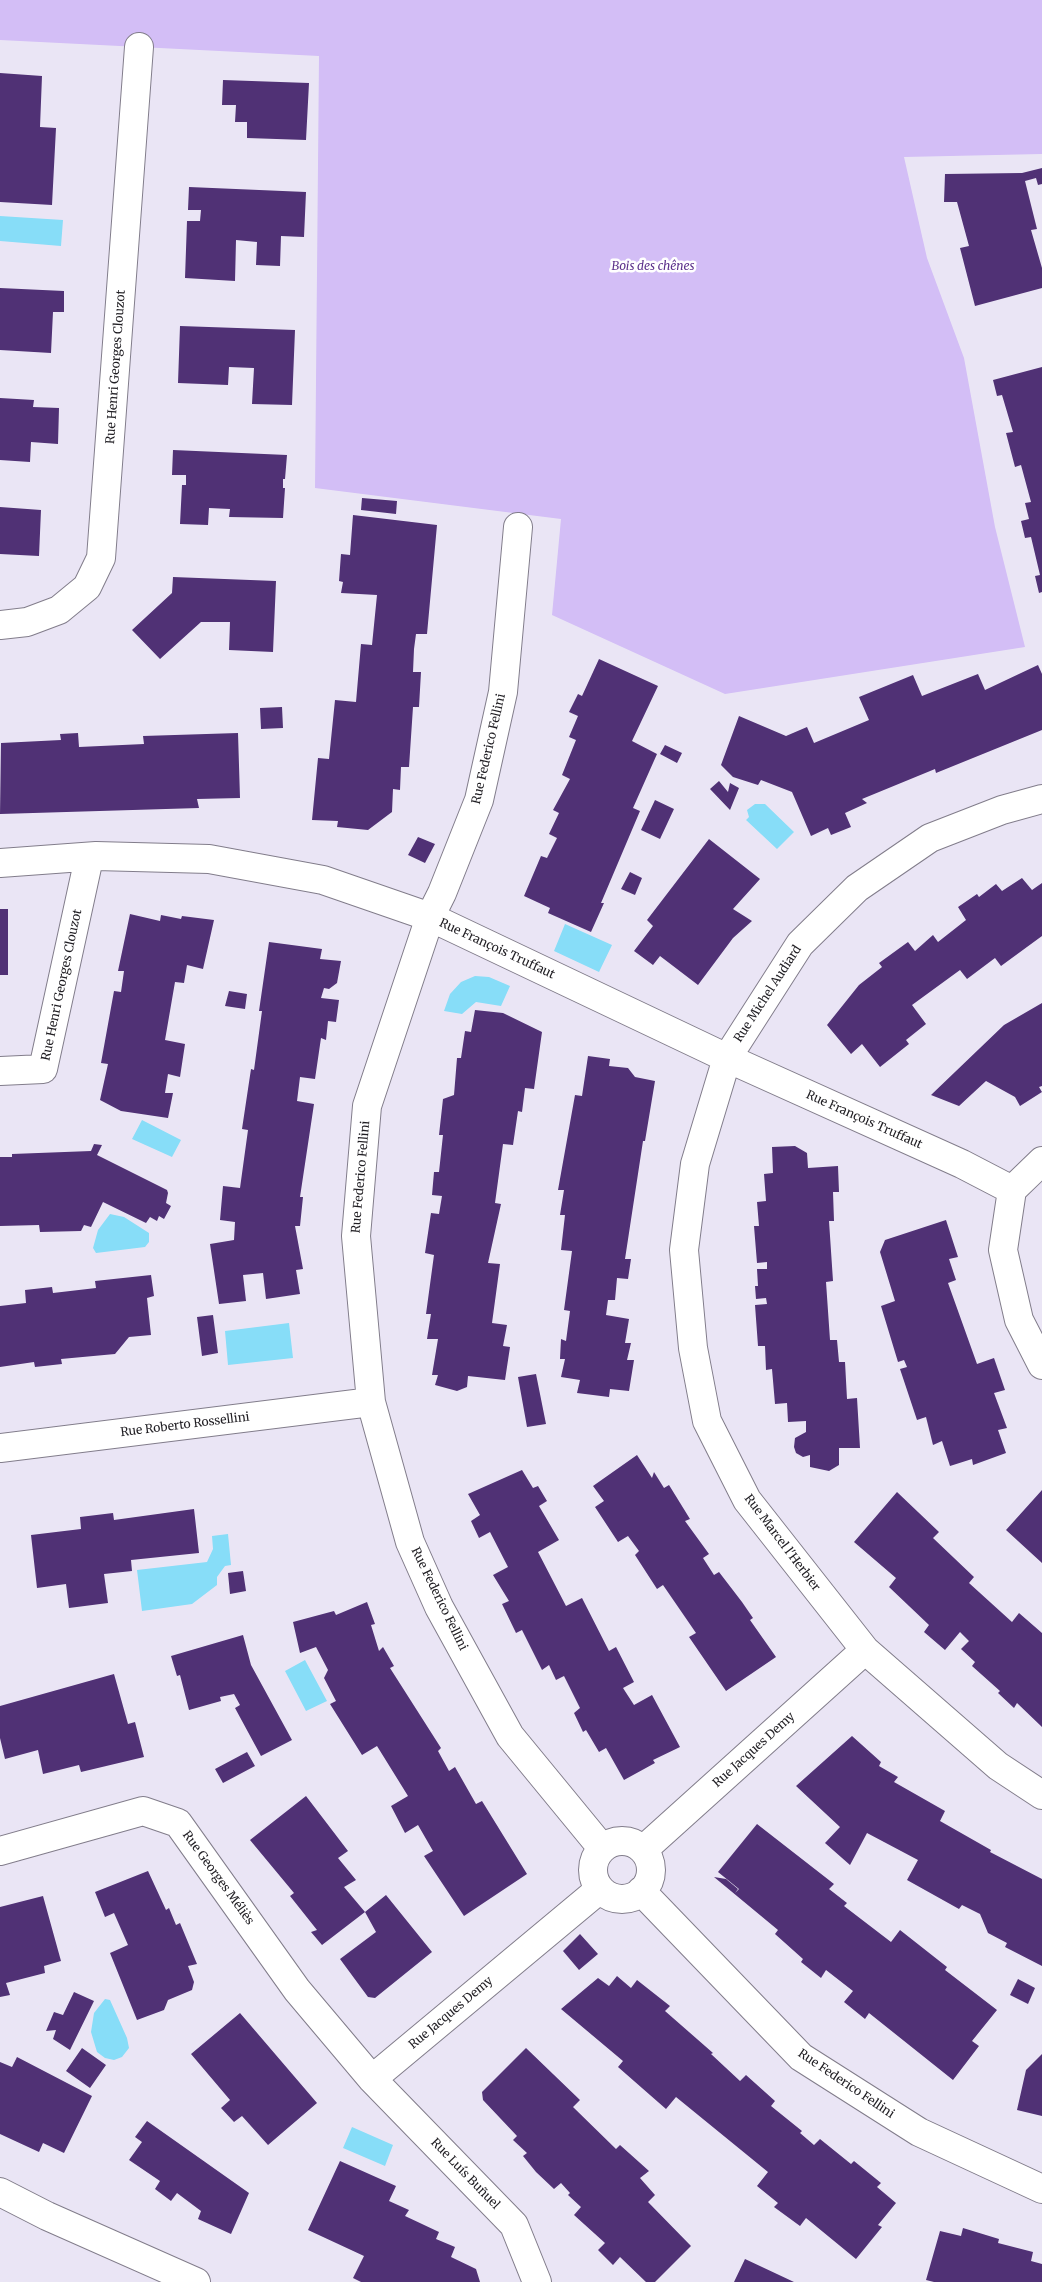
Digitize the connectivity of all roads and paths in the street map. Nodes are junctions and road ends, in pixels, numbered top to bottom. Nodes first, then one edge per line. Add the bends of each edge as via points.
1 (139, 46) dead end
2 (518, 527) dead end
3 (0, 625) edge
4 (1042, 799) edge
5 (89, 858) junction
6 (0, 862) edge
7 (430, 917) junction
8 (726, 1058) junction
9 (0, 1071) edge
10 (1042, 1161) edge
11 (1012, 1190) junction
12 (1042, 1365) edge
13 (371, 1402) junction
14 (0, 1448) edge
15 (865, 1650) junction
16 (1042, 1795) edge
17 (602, 1848) junction
18 (643, 1850) junction
19 (0, 1851) edge
20 (600, 1889) junction
21 (641, 1891) junction
22 (372, 2079) junction
23 (1042, 2189) edge
24 (0, 2192) edge
25 (196, 2282) edge
26 (537, 2282) edge

1 - 3 street, Rue Henri Georges Clouzot via 101,558 87,587 59,610 27,622
2 - 7 street, Rue Federico Fellini via 503,692 479,800
4 - 8 street, Rue Michel Audiard via 1002,810 930,838 857,888 800,944
5 - 6 street, Rue François Truffaut
5 - 7 street, Rue François Truffaut via 219,861 323,880
5 - 9 street, Rue Henri Georges Clouzot via 44,1070
7 - 8 street, Rue François Truffaut
7 - 13 street, Rue Federico Fellini via 367,1106 356,1236
8 - 11 street, Rue François Truffaut via 962,1164
8 - 15 street, Rue Marcel l'Herbier via 695,1164 684,1250 693,1348 707,1421 748,1500
10 - 11 street
11 - 12 street via 1003,1250 1019,1320
13 - 14 street, Rue Roberto Rossellini
13 - 17 street, Rue Federico Fellini via 410,1542 440,1607 510,1736
15 - 16 street, Rue Marcel l'Herbier via 998,1766
15 - 18 street, Rue Jacques Demy
17 - 18 street via 615,1841 631,1842
17 - 20 street via 594,1860 593,1875
18 - 21 street via 651,1867 648,1882
19 - 22 street, Rue Georges Méliès via 143,1812 178,1823 297,1990
20 - 21 street via 611,1897 628,1898
20 - 22 street, Rue Jacques Demy
21 - 23 street, Rue Federico Fellini via 801,2057 919,2132
22 - 26 street, Rue Luís Buñuel via 514,2225
24 - 25 street

